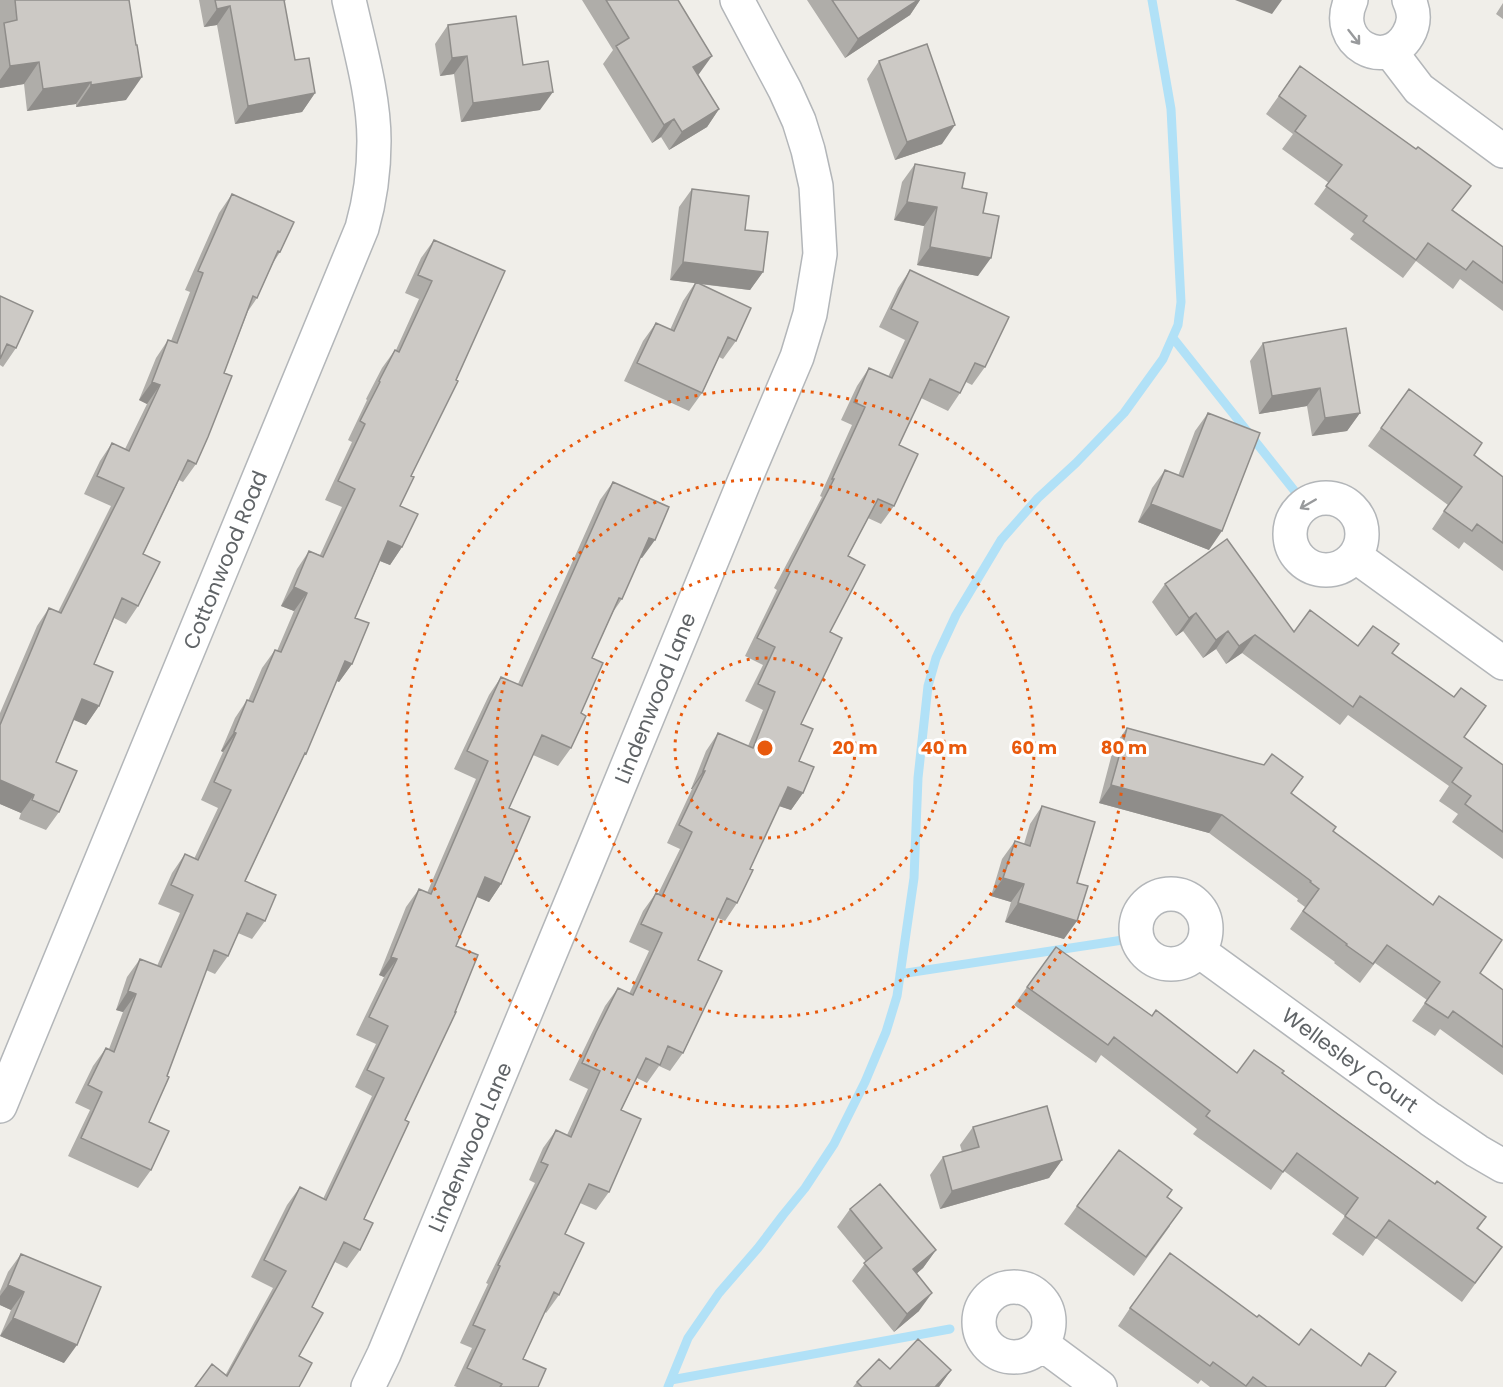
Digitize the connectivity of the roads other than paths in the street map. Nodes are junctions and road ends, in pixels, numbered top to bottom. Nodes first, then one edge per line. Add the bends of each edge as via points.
1 (349, 0) edge
2 (737, 0) edge
3 (1351, 0) edge
4 (1409, 0) edge
5 (1390, 51) junction
6 (1503, 151) edge
7 (1355, 556) dead end
8 (1503, 663) edge
9 (1199, 951) dead end
10 (0, 1106) edge
11 (1503, 1166) edge
12 (1042, 1344) dead end
13 (368, 1387) edge
14 (1100, 1387) edge

1 - 10 street, Cottonwood Road via 373,118 372,183 362,228
2 - 13 street, Lindenwood Lane via 799,120 808,150 816,186 820,254 810,314 797,357
3 -> 5 street via 1346,10 1347,26 1354,40 1368,50
4 - 5 street via 1413,27 1404,42
5 - 6 street via 1419,89
7 - 8 street
9 - 11 street, Wellesley Court via 1430,1119
12 - 14 street

